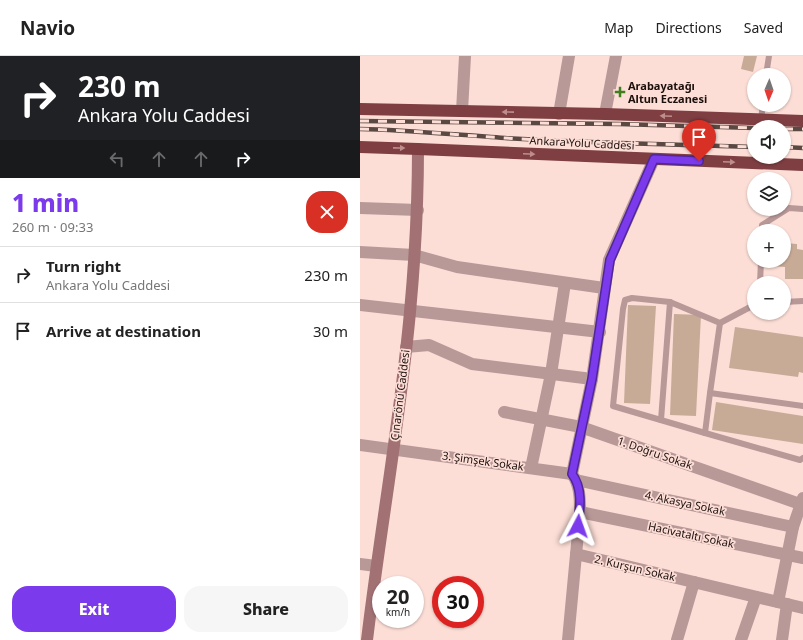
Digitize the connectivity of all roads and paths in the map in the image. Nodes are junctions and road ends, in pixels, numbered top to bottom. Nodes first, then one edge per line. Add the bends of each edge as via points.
1 (465, 56) edge
2 (568, 56) edge
3 (616, 56) edge
4 (768, 56) edge
5 (767, 68) edge
6 (360, 109) edge
7 (462, 111) junction
8 (762, 112) edge
9 (560, 114) junction
10 (605, 114) junction
11 (761, 119) junction
12 (803, 121) edge
13 (360, 147) edge
14 (418, 148) junction
15 (654, 159) junction
16 (803, 165) edge
17 (360, 208) edge
18 (803, 209) edge
19 (418, 210) junction
20 (764, 224) edge
21 (360, 252) edge
22 (414, 255) junction
23 (565, 283) junction
24 (604, 288) junction
25 (670, 302) junction
26 (791, 302) edge
27 (803, 302) edge
28 (360, 305) edge
29 (747, 309) edge
30 (410, 311) junction
31 (720, 323) junction
32 (559, 328) junction
33 (600, 332) junction
34 (406, 347) junction
35 (551, 374) junction
36 (592, 379) junction
37 (710, 393) junction
38 (803, 406) edge
39 (504, 412) dead end
40 (541, 419) junction
41 (661, 420) junction
42 (581, 427) junction
43 (705, 433) junction
44 (360, 445) edge
45 (393, 449) junction
46 (803, 458) edge
47 (531, 468) junction
48 (574, 477) junction
49 (802, 502) edge
50 (580, 512) junction
51 (793, 527) junction
52 (576, 554) junction
53 (788, 555) junction
54 (803, 558) edge
55 (360, 564) edge
56 (376, 566) junction
57 (694, 582) junction
58 (756, 597) junction
59 (782, 603) junction
60 (803, 608) edge
61 (367, 640) edge
62 (568, 640) edge
63 (677, 640) edge
64 (741, 640) edge
65 (782, 640) edge

1 - 7 street
2 - 9 street
3 - 10 street
4 - 5 lane
6 - 7 highway
9 -> 7 highway
8 - 11 lane
9 - 10 highway
11 -> 10 highway
11 - 12 highway
13 -> 14 highway, Ankara Yolu Caddesi
14 -> 15 highway, Ankara Yolu Caddesi
14 - 19 main road, Çınarönü Caddesi
15 -> 16 highway, Ankara Yolu Caddesi
15 - 24 street via 610,260
17 - 19 street
18 - 20 lane via 789,208
19 - 22 main road, Çınarönü Caddesi
21 - 22 street
22 - 23 street via 457,267
22 - 30 main road, Çınarönü Caddesi
23 - 24 street
23 - 32 street
24 - 33 street
25 - 31 lane
25 - 41 lane
25 - 41 lane via 632,298 625,300 613,406
26 - 27 lane
28 - 30 street
29 - 31 lane
30 - 32 street
30 - 34 main road, Çınarönü Caddesi
31 - 37 lane
32 - 33 street
32 - 35 street
33 - 36 street
34 - 35 street via 429,346 472,364
34 - 45 main road, Çınarönü Caddesi
35 - 36 street
35 - 40 street
36 - 42 street
37 - 38 lane
37 - 43 lane
39 - 40 street, 1. Doğru Sokak
40 - 42 street, 1. Doğru Sokak
40 - 47 street
41 - 43 lane
42 - 48 street
42 - 49 street, 1. Doğru Sokak
43 - 46 lane via 800,460
44 - 45 street, 3. Şimşek Sokak
45 - 47 street, 3. Şimşek Sokak
45 - 56 main road, Çınarönü Caddesi
47 - 48 street, 3. Şimşek Sokak
48 - 50 street via 580,497
48 - 51 street, 4. Akasya Sokak
49 - 51 street
50 - 52 street
50 - 53 street, Hacivataltı Sokak
51 - 53 street
52 - 57 street, 2. Kurşun Sokak
52 - 62 street
53 - 54 street, Hacivataltı Sokak
53 - 59 street
55 - 56 street
56 - 61 main road, Çınarönü Caddesi
57 - 58 street, 2. Kurşun Sokak
57 - 63 street
58 - 59 street, 2. Kurşun Sokak
58 - 64 street
59 - 60 street, 2. Kurşun Sokak
59 - 65 street

